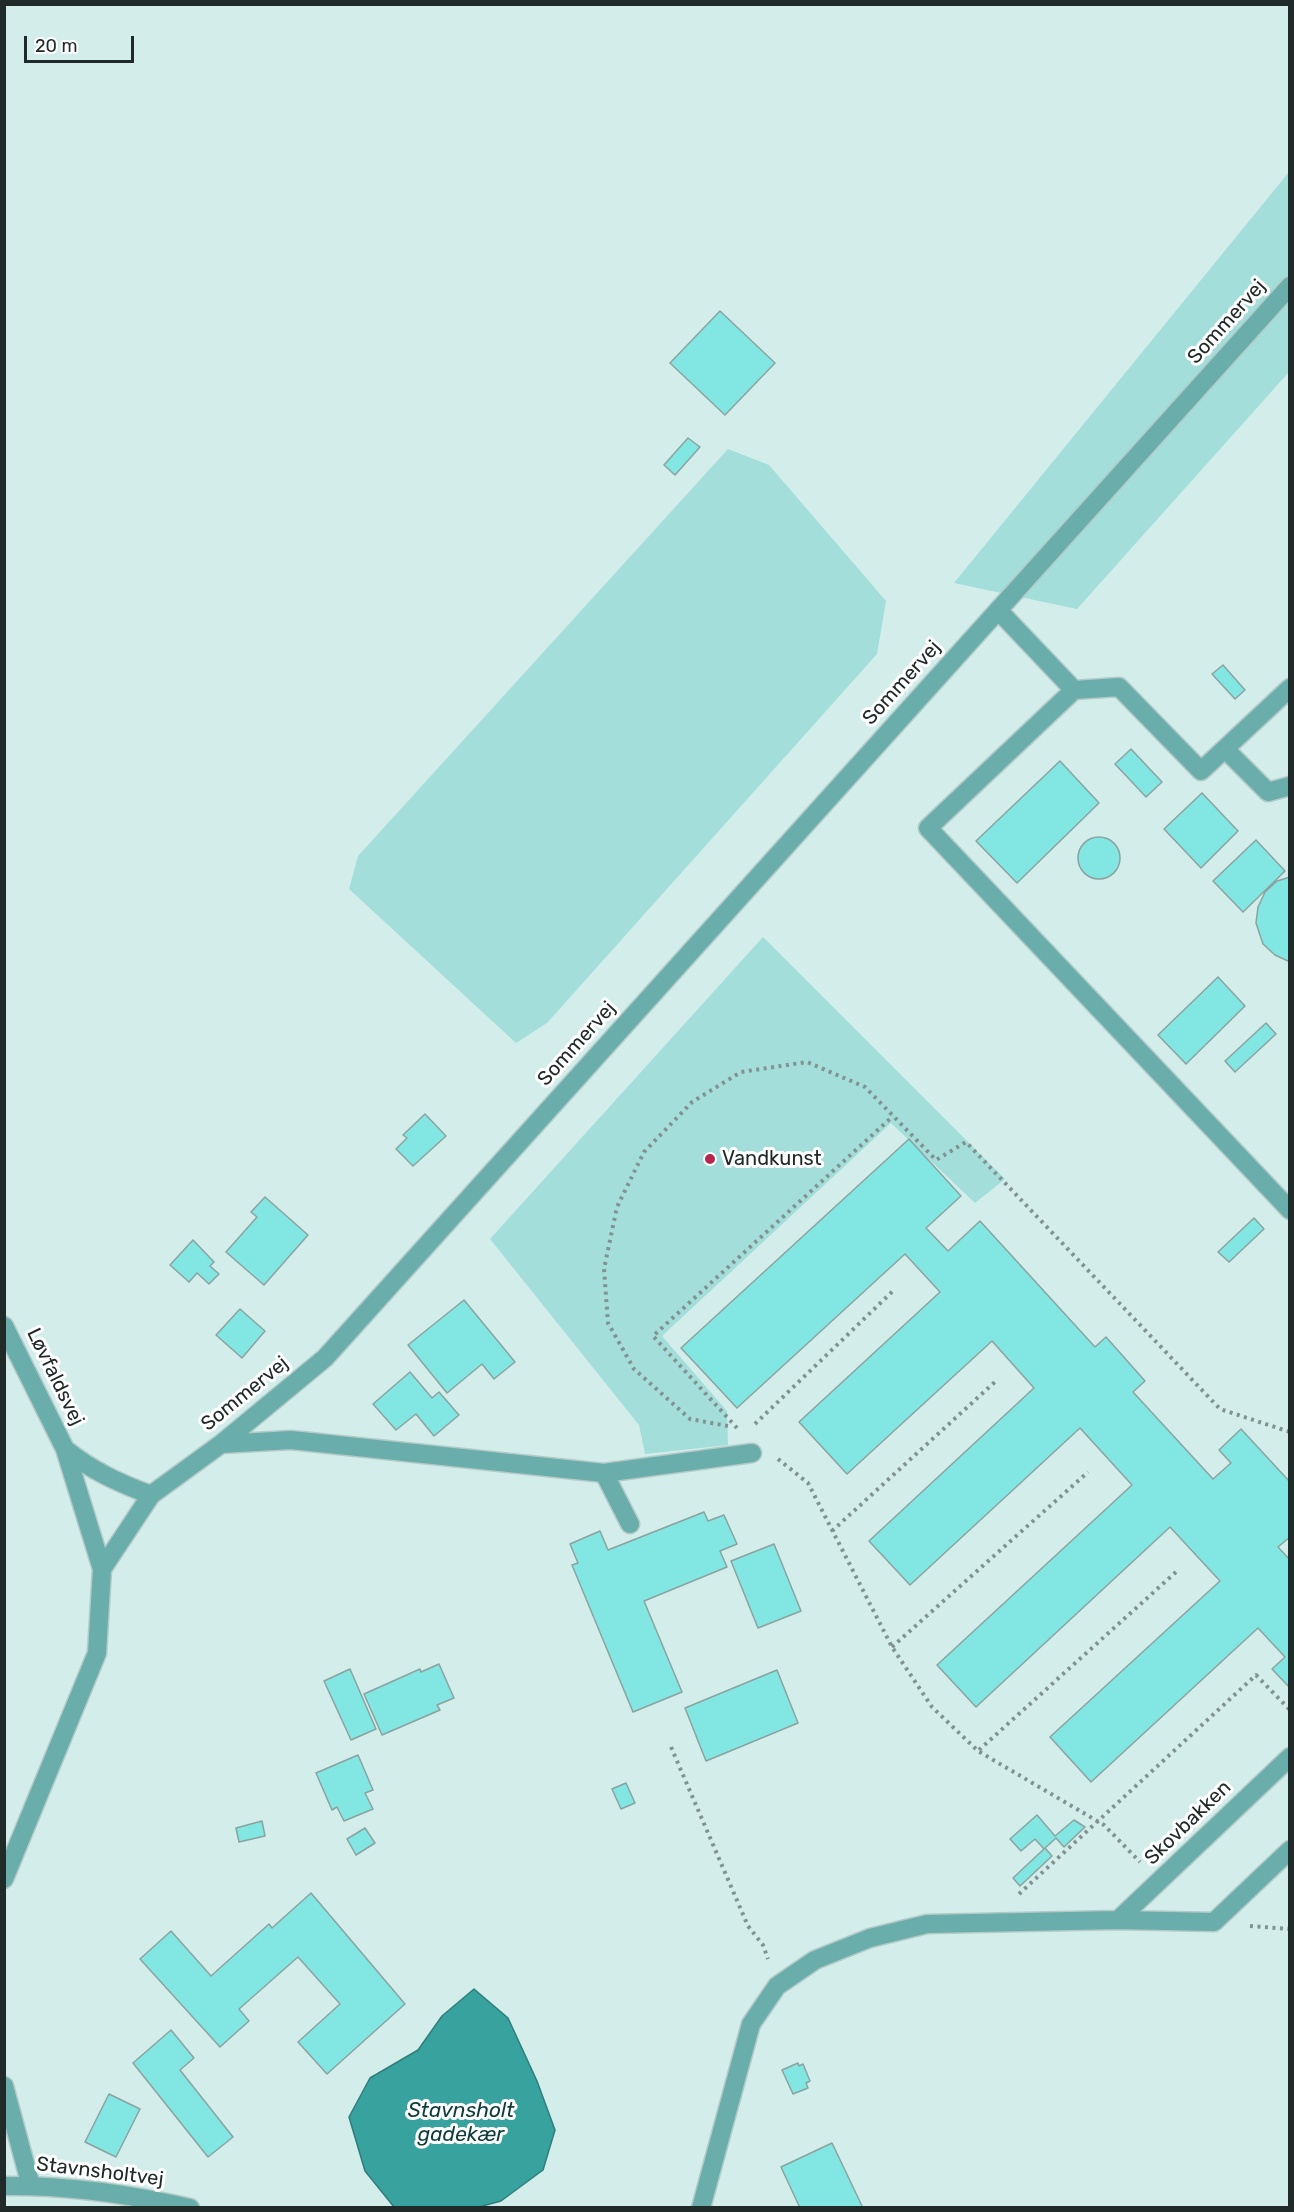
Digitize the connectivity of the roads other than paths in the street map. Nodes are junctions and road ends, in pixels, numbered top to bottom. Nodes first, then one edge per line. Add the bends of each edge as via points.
1 (1290, 286) edge
2 (998, 610) junction
3 (1290, 688) edge
4 (1074, 690) junction
5 (1225, 749) junction
6 (1290, 786) edge
7 (1290, 1210) edge
8 (4, 1326) edge
9 (221, 1444) junction
10 (65, 1449) junction
11 (752, 1454) road end
12 (604, 1473) junction
13 (151, 1494) junction
14 (630, 1524) dead end
15 (102, 1569) junction
16 (1290, 1757) edge
17 (1290, 1850) edge
18 (4, 1879) edge
19 (1118, 1920) junction
20 (4, 2086) edge
21 (4, 2186) edge
22 (32, 2186) junction
23 (189, 2208) edge
24 (701, 2208) edge

1 - 2 street, Sommervej
2 - 4 street
2 - 9 street, Sommervej via 325,1358
3 - 5 street
4 - 5 street via 1119,687 1201,771
4 - 7 street via 928,828
5 - 6 street via 1268,792
8 - 10 street, Løvfaldsvej
9 - 12 street via 291,1440
9 - 13 street, Sommervej
10 - 13 street, Løvfaldsvej via 104,1476
10 - 15 street, Løvfaldsvej
11 - 12 street
12 - 14 street
13 - 15 street, Sommervej
15 - 18 street, Sommervej via 97,1653
16 - 19 street, Skovbakken
17 - 19 street via 1214,1922
19 - 24 street via 927,1924 870,1938 815,1960 777,1986 751,2024
20 - 22 street
21 - 22 street, Stavnsholtvej
22 - 23 street, Stavnsholtvej via 138,2196

